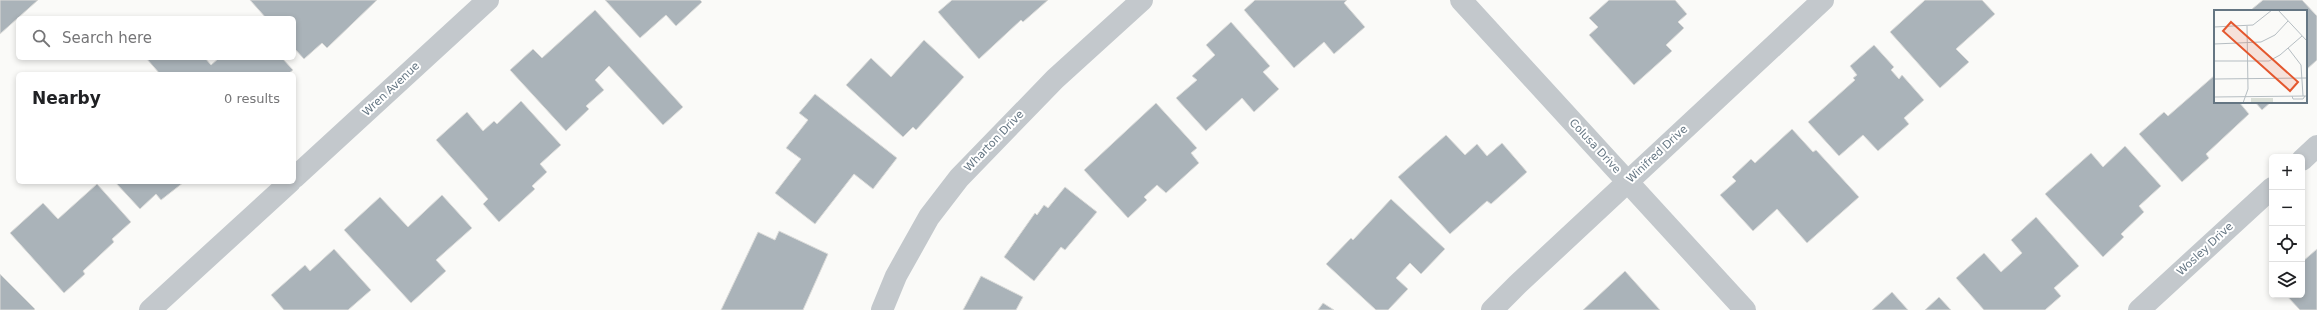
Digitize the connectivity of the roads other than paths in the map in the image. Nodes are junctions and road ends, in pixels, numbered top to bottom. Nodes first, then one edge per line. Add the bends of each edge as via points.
1 (488, 0) edge
2 (1142, 0) edge
3 (1461, 0) edge
4 (1823, 0) edge
5 (2317, 146) edge
6 (2305, 157) edge
7 (296, 176) edge
8 (1627, 181) junction
9 (288, 184) edge
10 (2270, 190) edge
11 (150, 310) edge
12 (882, 310) edge
13 (1492, 310) edge
14 (1745, 310) edge
15 (2139, 310) edge

1 - 7 street, Wren Avenue
2 - 12 street, Wharton Drive via 1055,79 958,178 929,217 896,276
3 - 8 street, Colusa Drive
4 - 8 street, Winifred Drive
5 - 6 street
8 - 13 street, Winifred Drive
8 - 14 street, Colusa Drive
9 - 11 street
10 - 15 street, Wosley Drive

